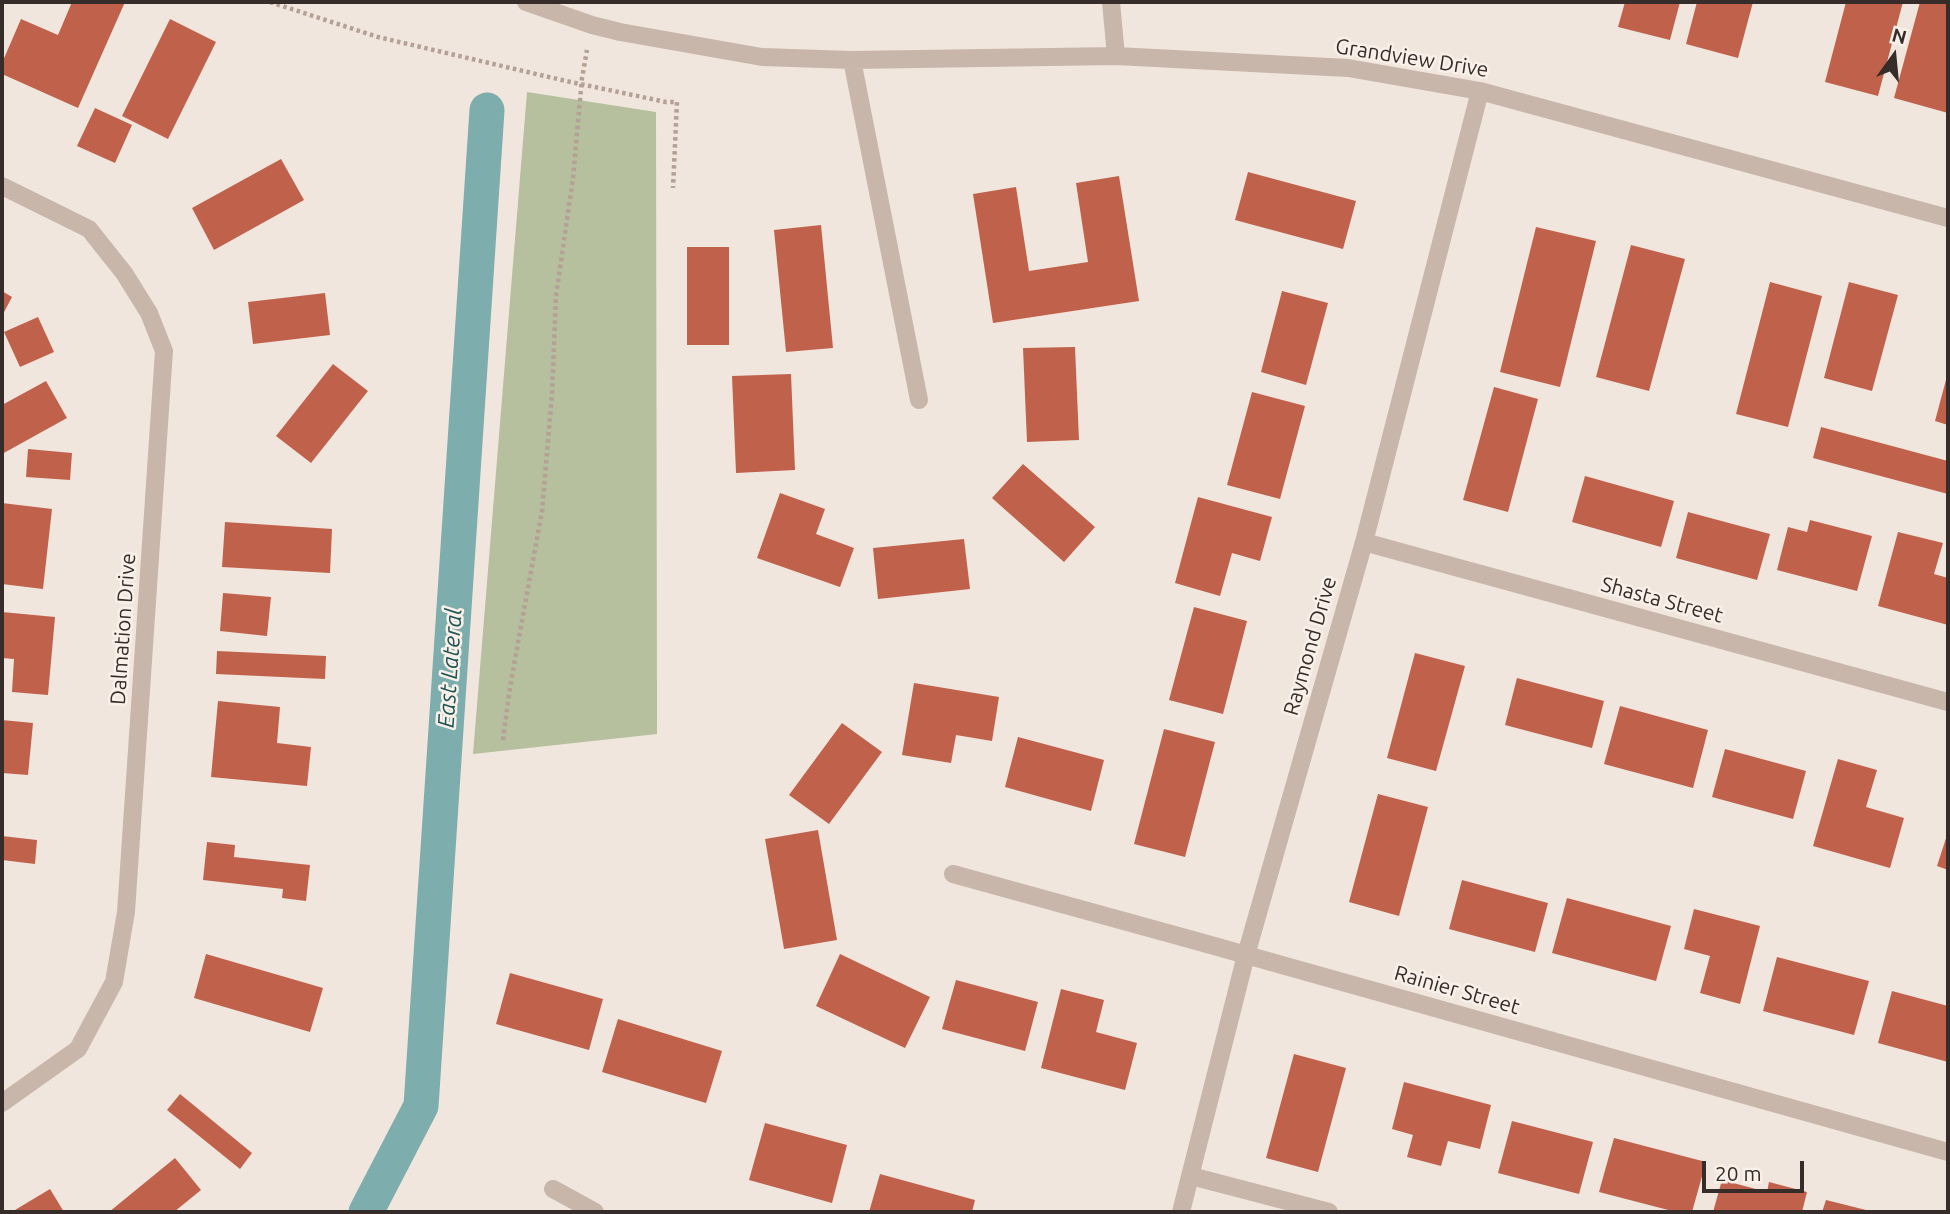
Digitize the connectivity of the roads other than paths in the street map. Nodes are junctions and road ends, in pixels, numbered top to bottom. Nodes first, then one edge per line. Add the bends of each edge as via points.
1 (526, 2) edge
2 (1111, 2) edge
3 (1116, 56) junction
4 (852, 60) junction
5 (1480, 91) junction
6 (2, 186) edge
7 (1948, 218) edge
8 (919, 400) dead end
9 (1364, 542) junction
10 (1948, 702) edge
11 (953, 874) dead end
12 (1246, 955) junction
13 (2, 1102) edge
14 (1948, 1152) edge
15 (1191, 1176) junction
16 (553, 1189) dead end
17 (595, 1212) edge
18 (1181, 1212) edge
19 (1329, 1212) edge

1 - 4 street, Grandview Drive via 631,34 762,57
2 - 3 street
3 - 4 street, Grandview Drive
3 - 5 street, Grandview Drive via 1348,68
4 - 8 street
5 - 7 street, Grandview Drive
5 - 9 street, Raymond Drive
6 - 13 street, Dalmation Drive via 89,229 149,313 164,351 126,912 114,982 78,1049
9 - 10 street, Shasta Street
9 - 12 street, Raymond Drive
11 - 12 street, Rainier Street
12 - 14 street, Rainier Street
12 - 15 street, Raymond Drive
15 - 18 street, Raymond Drive
15 - 19 street
16 - 17 street

